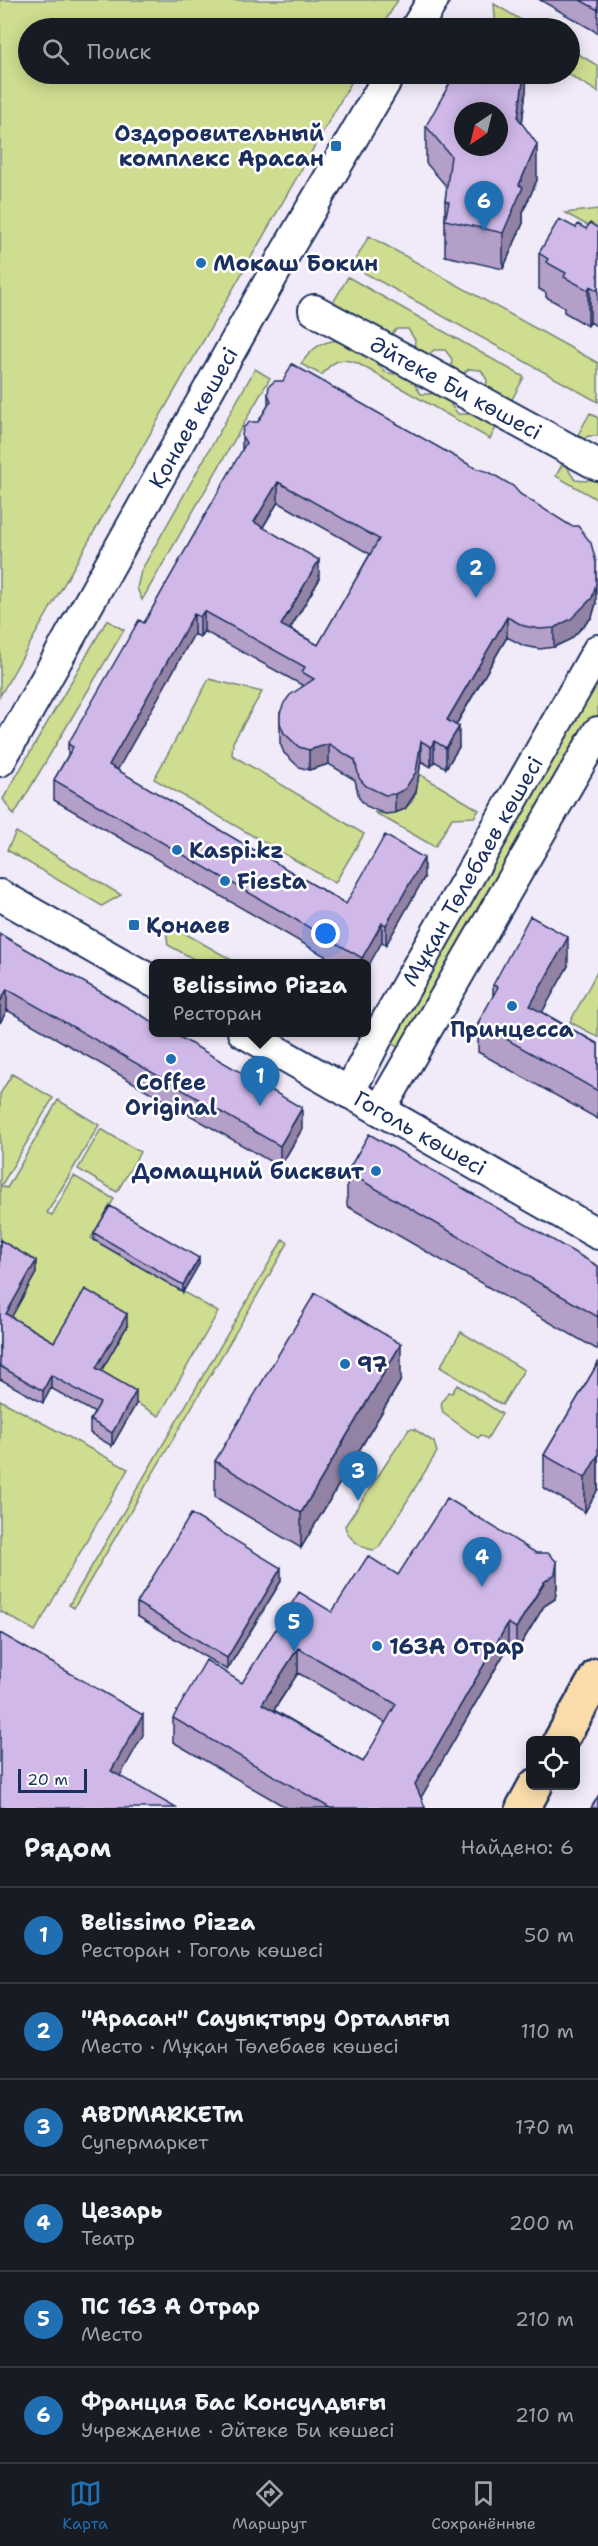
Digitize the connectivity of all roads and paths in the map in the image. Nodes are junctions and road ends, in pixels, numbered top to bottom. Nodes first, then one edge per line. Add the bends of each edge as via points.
1 (433, 0) edge
2 (422, 18) edge
3 (384, 84) edge
4 (314, 310) dead end
5 (598, 465) edge
6 (598, 650) edge
7 (598, 732) edge
8 (0, 761) edge
9 (0, 895) edge
10 (149, 980) edge
11 (252, 1037) edge
12 (349, 1093) junction
13 (380, 1110) junction
14 (598, 1234) edge
15 (598, 1675) edge
16 (563, 1736) edge
17 (532, 1790) edge
18 (523, 1808) edge

1 - 2 street
3 - 8 street, Қонаев көшесі
4 - 5 street, Әйтеке Би көшесі
6 - 12 street, Мұқан Төлебаев көшесі
7 - 13 street, Мұқан Төлебаев көшесі
9 - 10 street
11 - 12 street, Гоголь көшесі
12 - 13 street, Гоголь көшесі
13 - 14 street, Гоголь көшесі
15 - 16 main road
17 - 18 main road

